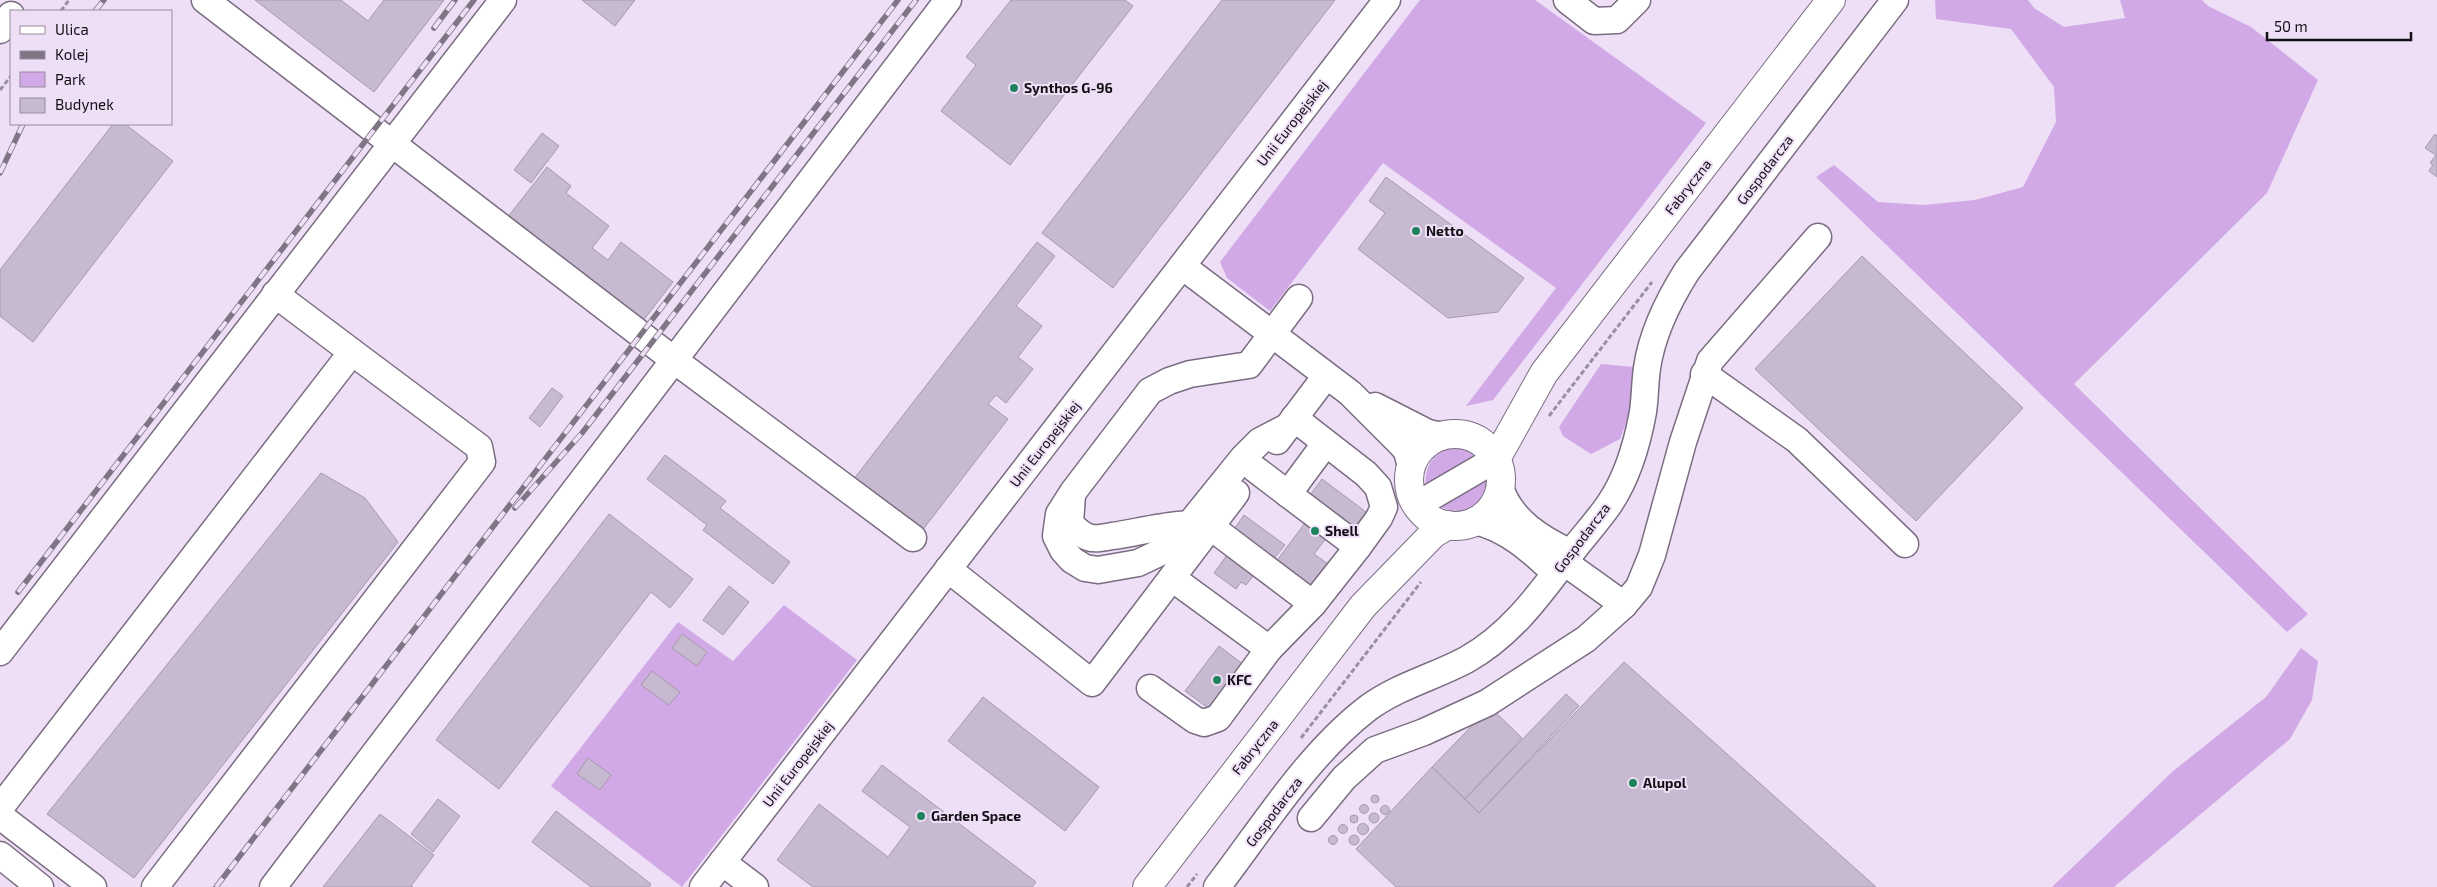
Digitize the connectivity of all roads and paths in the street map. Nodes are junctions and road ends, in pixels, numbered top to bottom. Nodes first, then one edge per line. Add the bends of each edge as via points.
1 (23, 0) edge
2 (205, 0) edge
3 (503, 0) edge
4 (948, 0) edge
5 (1387, 0) edge
6 (1567, 0) edge
7 (1637, 0) edge
8 (1831, 0) edge
9 (1895, 0) edge
10 (15, 10) edge
11 (10, 16) edge
12 (0, 30) edge
13 (10, 77) edge
14 (0, 90) edge
15 (391, 144) junction
16 (1818, 237) dead end
17 (1182, 266) junction
18 (275, 294) junction
19 (1299, 298) dead end
20 (1272, 334) junction
21 (352, 352) junction
22 (674, 360) junction
23 (1544, 373) junction
24 (1704, 374) junction
25 (1326, 376) junction
26 (1350, 393) junction
27 (1290, 423) junction
28 (1443, 436) junction
29 (1472, 437) junction
30 (1325, 444) junction
31 (1496, 459) junction
32 (1411, 467) junction
33 (1255, 469) junction
34 (1500, 487) junction
35 (1288, 494) junction
36 (1417, 505) junction
37 (1475, 521) junction
38 (1200, 525) junction
39 (1448, 525) junction
40 (913, 538) dead end
41 (1905, 544) dead end
42 (1358, 547) junction
43 (1563, 563) junction
44 (948, 569) junction
45 (1172, 578) junction
46 (1313, 604) junction
47 (1624, 605) junction
48 (1363, 606) junction
49 (1270, 648) junction
50 (0, 652) edge
51 (1150, 688) dead end
52 (0, 808) edge
53 (0, 816) edge
54 (1311, 818) dead end
55 (0, 856) edge
56 (722, 862) junction
57 (40, 887) edge
58 (93, 887) edge
59 (155, 887) edge
60 (273, 887) edge
61 (704, 887) edge
62 (755, 887) edge
63 (1147, 887) edge
64 (1217, 887) edge

1 - 10 street
2 - 15 street
3 - 15 street
4 - 22 street
5 - 17 street, Unii Europejskiej
6 - 7 street via 1594,21 1617,20
8 - 23 main road, Fabryczna
9 - 43 street, Gospodarcza via 1671,296 1657,329 1647,367 1643,411 1632,459 1609,505
11 - 12 street
13 - 14 path
15 - 18 street
15 - 22 street
16 - 24 street via 1710,361
17 - 20 street
17 - 44 street, Unii Europejskiej
18 - 21 street
18 - 50 street
19 - 20 street
20 - 25 street
20 - 38 street via 1249,365 1190,374 1150,391 1073,492 1059,514 1056,536 1062,550 1072,560 1085,568 1098,570 1138,563
21 - 52 street
21 - 59 street via 479,447 482,462
22 - 40 street
22 - 60 street
23 - 29 main road, Fabryczna via 1491,424
23 - 31 main road, Fabryczna
24 - 41 street via 1797,440
24 - 47 street via 1652,556 1639,587
25 - 26 street
25 - 27 street
26 - 28 street via 1414,427
26 - 32 street via 1407,451
27 - 30 street
27 - 33 street
27 - 38 street via 1254,446
28 - 29 main road via 1458,434
28 - 32 main road via 1423,448
29 - 31 main road via 1488,448
30 - 35 street
30 - 42 street via 1370,478 1383,498 1384,507 1379,518
31 - 34 main road
31 - 36 street
32 - 36 main road via 1410,485
33 - 35 street
33 - 38 street
34 - 37 main road via 1492,507
34 - 43 street via 1513,513 1545,539
35 - 42 street
36 - 39 main road via 1429,517
36 - 48 main road, Fabryczna via 1405,538
37 - 39 main road
37 - 43 street via 1502,530 1533,552
38 - 45 street
38 - 46 street
39 - 48 main road, Fabryczna via 1433,534
42 - 46 street
43 - 47 street
43 - 64 street, Gospodarcza via 1504,634 1466,660 1394,692 1343,729 1308,767
44 - 45 street via 1092,682
44 - 56 street, Unii Europejskiej
45 - 49 street
46 - 49 street
47 - 54 street via 1586,639 1487,703 1375,750 1344,778
48 - 63 main road, Fabryczna
49 - 51 street via 1218,718 1211,722 1196,720
53 - 58 street
55 - 57 street
56 - 61 street, Unii Europejskiej
56 - 62 street

